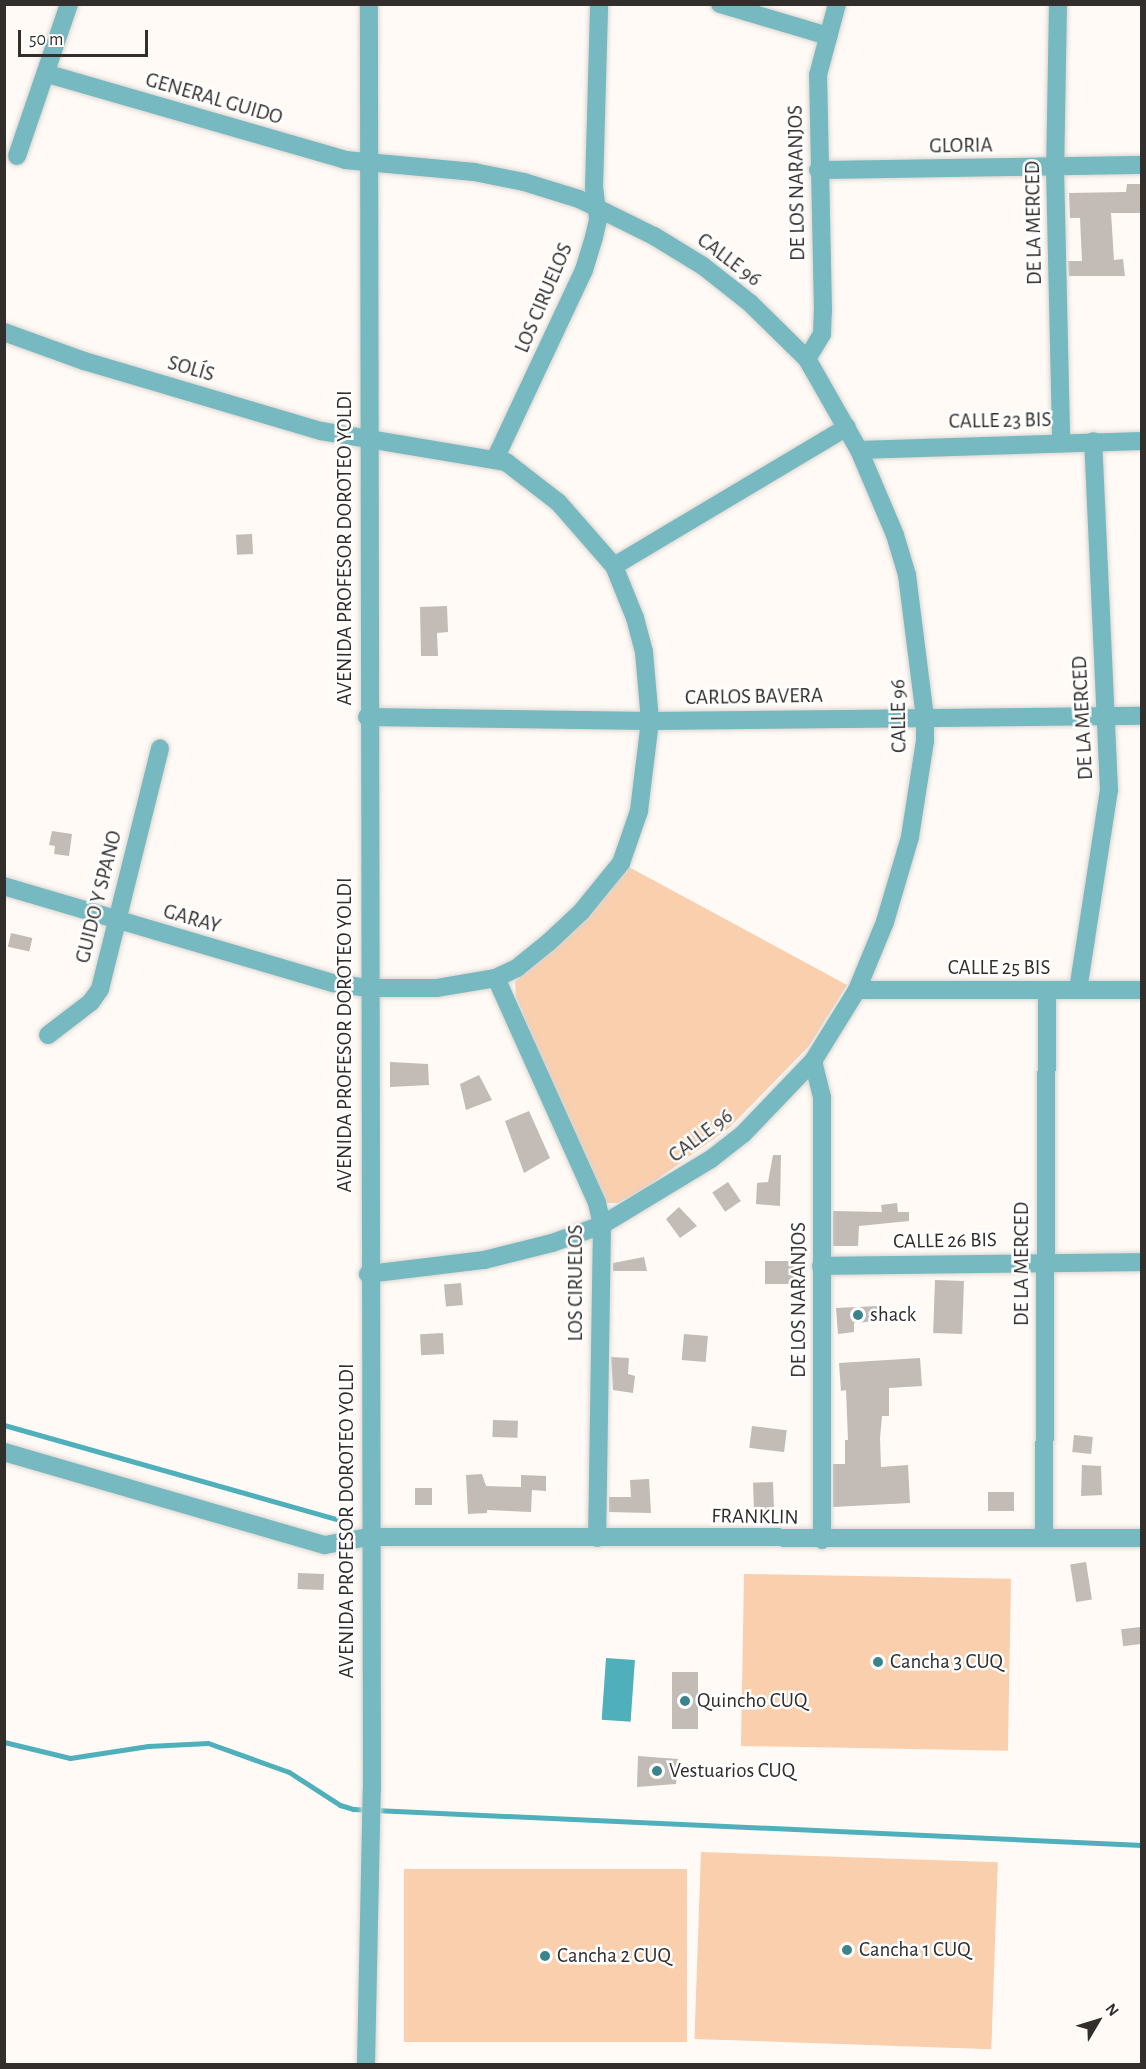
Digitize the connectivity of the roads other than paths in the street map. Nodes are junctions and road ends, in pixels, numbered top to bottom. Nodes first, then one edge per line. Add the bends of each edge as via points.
1 (69, 4) edge
2 (369, 4) edge
3 (599, 4) edge
4 (720, 4) edge
5 (837, 4) edge
6 (1058, 4) edge
7 (828, 36) junction
8 (48, 74) junction
9 (16, 156) dead end
10 (368, 164) junction
11 (1142, 165) edge
12 (1055, 168) junction
13 (818, 170) junction
14 (596, 206) junction
15 (4, 333) edge
16 (807, 359) junction
17 (847, 427) junction
18 (369, 437) junction
19 (1093, 441) junction
20 (1142, 441) edge
21 (1061, 442) junction
22 (860, 450) junction
23 (495, 457) junction
24 (614, 566) junction
25 (1142, 716) edge
26 (367, 717) junction
27 (925, 717) junction
28 (1106, 717) junction
29 (650, 721) junction
30 (160, 747) dead end
31 (4, 886) edge
32 (114, 920) junction
33 (496, 978) junction
34 (368, 988) junction
35 (857, 990) junction
36 (1078, 990) junction
37 (1142, 990) edge
38 (1047, 991) junction
39 (48, 1035) dead end
40 (813, 1061) junction
41 (602, 1225) junction
42 (1044, 1262) junction
43 (1142, 1262) edge
44 (821, 1266) junction
45 (368, 1274) junction
46 (4, 1452) edge
47 (368, 1537) junction
48 (597, 1538) junction
49 (1044, 1538) junction
50 (1142, 1538) edge
51 (822, 1540) junction
52 (366, 2064) edge

1 - 8 street
2 - 10 street, AVENIDA PROFESOR DOROTEO YOLDI
3 - 14 street, LOS CIRUELOS
4 - 7 street
5 - 7 street, DE LOS NARANJOS
6 - 12 street, DE LA MERCED
7 - 13 street, DE LOS NARANJOS via 818,75
8 - 9 street
8 - 10 street, GENERAL GUIDO
10 - 14 street, CALLE 96 via 474,172 525,182
10 - 18 street, AVENIDA PROFESOR DOROTEO YOLDI
11 - 12 street, GLORIA
12 - 13 street, GLORIA
12 - 21 street, DE LA MERCED
13 - 16 street, DE LOS NARANJOS via 822,334
14 - 16 street, CALLE 96 via 703,266 750,303
14 - 23 street, LOS CIRUELOS via 598,219 584,270
15 - 18 street, SOLÍS via 84,361 321,431
16 - 17 street, CALLE 96
17 - 22 street, CALLE 96
17 - 24 street
18 - 23 street, SOLÍS
18 - 26 street, AVENIDA PROFESOR DOROTEO YOLDI
19 - 20 street, CALLE 23 BIS
19 - 21 street, CALLE 23 BIS
19 - 28 street, DE LA MERCED
21 - 22 street, CALLE 23 BIS
22 - 27 street, CALLE 96 via 907,575
23 - 24 street, GARAY via 558,502
24 - 29 street, GARAY via 636,618 644,652
25 - 28 street, CARLOS BAVERA
26 - 29 street, CARLOS BAVERA
26 - 34 street, AVENIDA PROFESOR DOROTEO YOLDI
27 - 28 street, CARLOS BAVERA
27 - 29 street, CARLOS BAVERA
27 - 35 street, CALLE 96 via 925,741 907,847 885,922
28 - 36 street, DE LA MERCED via 1106,818
29 - 33 street, GARAY via 639,811 621,863 581,912 549,942 517,968
30 - 32 street, GUIDO Y SPANO
31 - 32 street, GARAY
32 - 34 street, GARAY via 333,983
32 - 39 street, GUIDO Y SPANO via 100,988 91,1002
33 - 34 street, GARAY via 436,988
33 - 41 street, LOS CIRUELOS via 597,1203
34 - 45 street, AVENIDA PROFESOR DOROTEO YOLDI
35 - 38 street, CALLE 25 BIS
35 - 40 street, CALLE 96
36 - 37 street, CALLE 25 BIS
36 - 38 street, CALLE 25 BIS
38 - 42 street, DE LA MERCED
40 - 41 street, CALLE 96 via 750,1127 711,1159
40 - 44 street, DE LOS NARANJOS via 822,1098
41 - 45 street, CALLE 96 via 552,1243 484,1260
41 - 48 street, LOS CIRUELOS
42 - 43 street, CALLE 26 BIS
42 - 44 street, CALLE 26 BIS
42 - 49 street, DE LA MERCED
44 - 51 street, DE LOS NARANJOS
45 - 47 street, AVENIDA PROFESOR DOROTEO YOLDI
46 - 47 street, FRANKLIN via 325,1545
47 - 48 street, FRANKLIN
47 - 52 street, AVENIDA PROFESOR DOROTEO YOLDI via 372,1789
48 - 51 street, FRANKLIN
49 - 50 street, FRANKLIN
49 - 51 street, FRANKLIN

